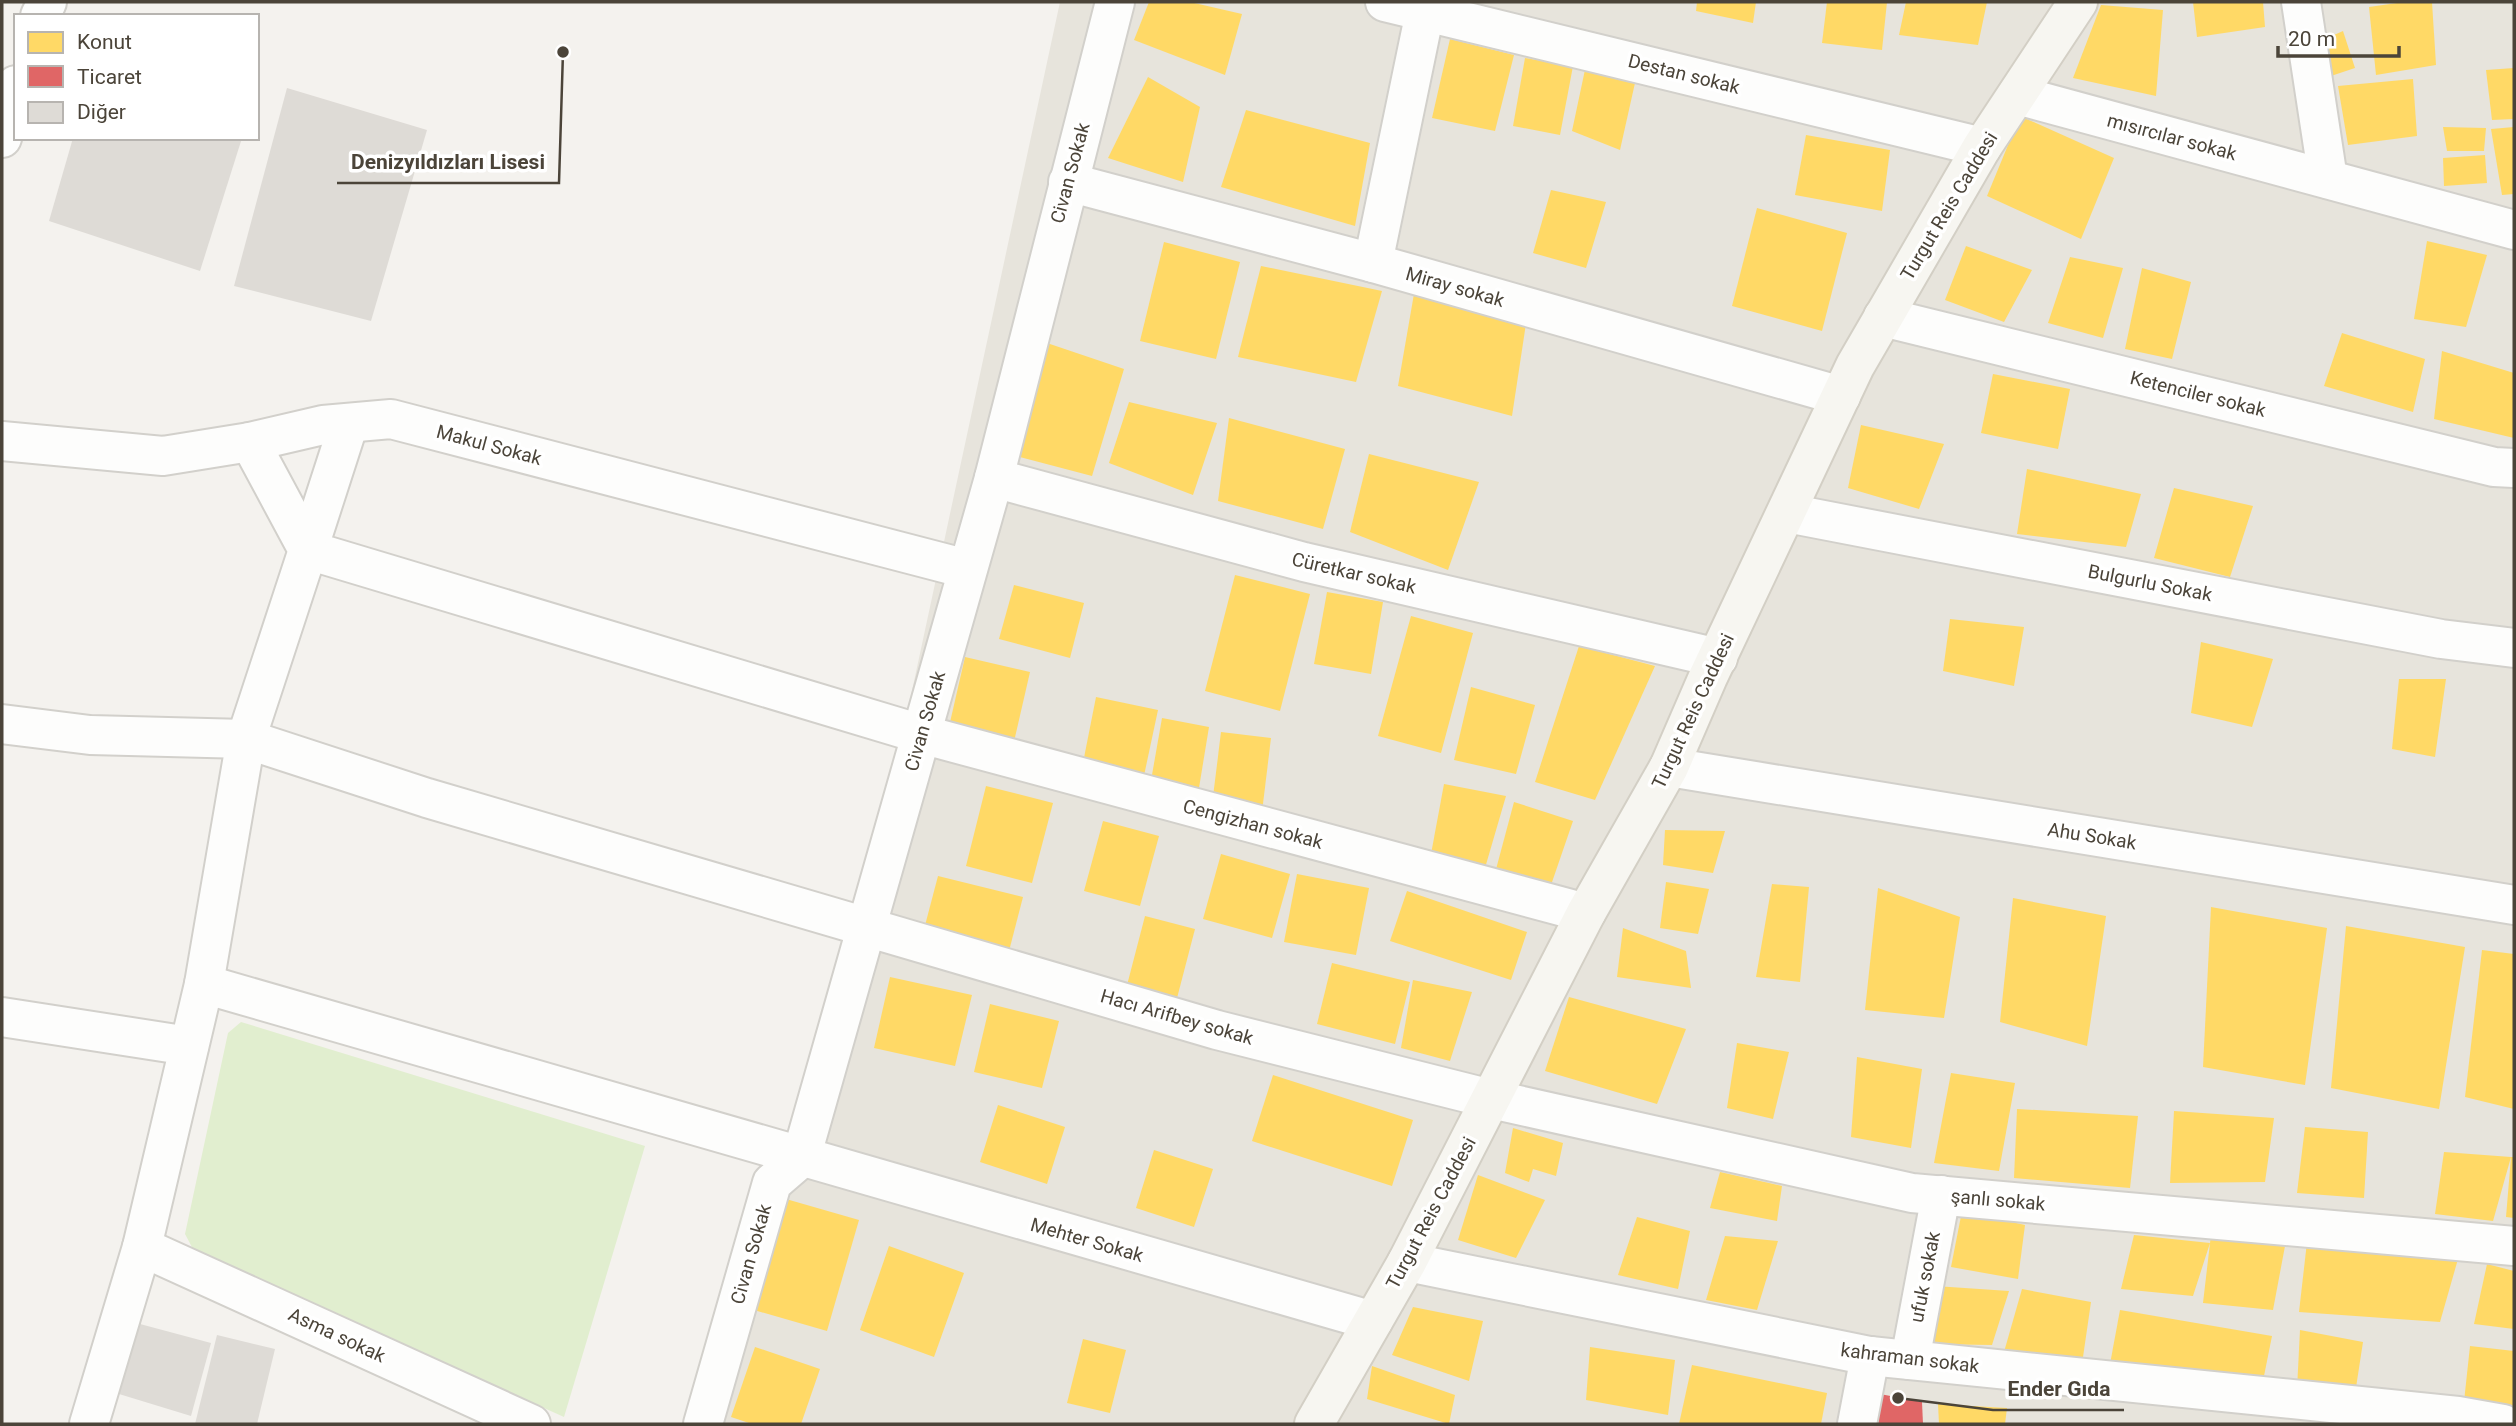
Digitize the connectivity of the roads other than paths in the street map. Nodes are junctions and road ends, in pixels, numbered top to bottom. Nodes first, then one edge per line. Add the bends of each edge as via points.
1 (1115, 2) edge
2 (1385, 2) edge
3 (2078, 2) edge
4 (2301, 2) edge
5 (1426, 6) edge
6 (14, 91) edge
7 (2017, 95) junction
8 (2, 138) edge
9 (1982, 147) junction
10 (2328, 179) junction
11 (1068, 182) junction
12 (2514, 230) edge
13 (1373, 264) junction
14 (1883, 317) junction
15 (1841, 396) junction
16 (349, 423) junction
17 (2, 441) edge
18 (250, 442) junction
19 (2514, 468) edge
20 (994, 478) junction
21 (1787, 513) junction
22 (308, 550) junction
23 (967, 569) junction
24 (2514, 648) edge
25 (1718, 657) junction
26 (2, 724) edge
27 (921, 734) junction
28 (246, 739) junction
29 (1669, 767) junction
30 (2514, 905) edge
31 (1586, 913) junction
32 (866, 927) junction
33 (204, 984) junction
34 (2, 1017) edge
35 (189, 1046) junction
36 (1490, 1099) junction
37 (801, 1158) junction
38 (1941, 1195) junction
39 (2514, 1246) edge
40 (142, 1247) junction
41 (1407, 1262) junction
42 (1374, 1321) junction
43 (1870, 1356) junction
44 (1910, 1360) junction
45 (93, 1423) edge
46 (531, 1424) edge
47 (703, 1424) edge
48 (1314, 1424) edge
49 (1857, 1424) edge
50 (2503, 1424) edge

1 - 11 street, Civan Sokak
2 - 5 street, Destan sokak
3 - 7 street, Turgut Reis Caddesi
4 - 10 street
5 - 9 street, Destan sokak
5 - 13 street
6 - 8 street
7 - 9 street, Turgut Reis Caddesi
7 - 10 street, mısırcılar sokak
9 - 14 street, Turgut Reis Caddesi
10 - 12 street, mısırcılar sokak
11 - 13 street, Miray sokak
11 - 20 street, Civan Sokak
13 - 15 street, Miray sokak
14 - 15 street, Turgut Reis Caddesi
14 - 19 street, Ketenciler sokak via 2494,467
15 - 21 street, Turgut Reis Caddesi
16 - 18 street, Makul Sokak
16 - 22 street
16 - 23 street, Makul Sokak via 391,419
17 - 18 street, Makul Sokak via 163,456
18 - 22 street
20 - 23 street, Civan Sokak
20 - 25 street, Cüretkar sokak via 1304,562
21 - 24 street, Bulgurlu Sokak via 2441,639
21 - 25 street, Turgut Reis Caddesi
22 - 27 street, Cengizhan sokak
22 - 28 street
23 - 27 street, Civan Sokak
25 - 29 street, Turgut Reis Caddesi
26 - 28 street, Hacı Arifbey sokak via 90,735
27 - 31 street, Cengizhan sokak
27 - 32 street, Civan Sokak
28 - 32 street, Hacı Arifbey sokak via 427,798
28 - 33 street
29 - 30 street, Ahu Sokak
29 - 31 street, Turgut Reis Caddesi
31 - 36 street, Turgut Reis Caddesi
32 - 36 street, Hacı Arifbey sokak via 1217,1030
32 - 37 street, Civan Sokak
33 - 35 street
33 - 37 street, Mehter Sokak
34 - 35 street
35 - 40 street
36 - 38 street, şanlı sokak via 1912,1193
36 - 41 street, Turgut Reis Caddesi
37 - 42 street, Mehter Sokak
37 - 47 street, Civan Sokak via 772,1183
38 - 39 street, şanlı sokak
38 - 44 street, ufuk sokak
40 - 45 street
40 - 46 street, Asma sokak
41 - 42 street, Turgut Reis Caddesi
41 - 43 street, kahraman sokak
42 - 48 street, Turgut Reis Caddesi
43 - 44 street, kahraman sokak
43 - 49 street
44 - 50 street, kahraman sokak

